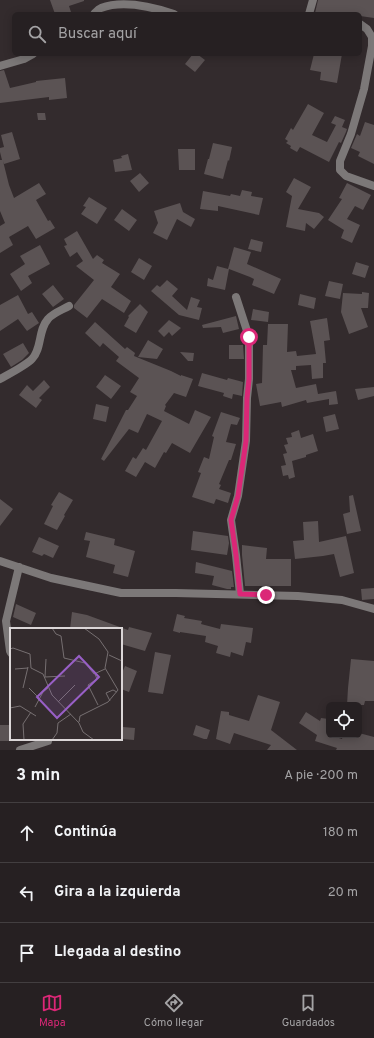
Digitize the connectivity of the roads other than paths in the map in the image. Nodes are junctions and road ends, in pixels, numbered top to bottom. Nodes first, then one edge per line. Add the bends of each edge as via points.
1 (313, 0) edge
2 (96, 12) edge
3 (169, 12) edge
4 (310, 12) edge
5 (362, 25) edge
6 (28, 56) edge
7 (0, 66) edge
8 (374, 186) edge
9 (236, 297) dead end
10 (69, 306) dead end
11 (0, 379) edge
12 (0, 561) edge
13 (19, 568) junction
14 (240, 594) junction
15 (374, 609) edge
16 (10, 651) edge
17 (48, 740) edge
18 (20, 750) edge
19 (47, 750) edge

1 - 4 street
2 - 3 street via 114,4 134,4
5 - 8 street via 372,37 372,46 364,89 340,161 340,170 346,176
6 - 7 street
9 - 14 street via 249,337 246,441 238,496 231,520
10 - 11 street via 48,319 42,330 36,354 31,360
12 - 13 street
13 - 14 street via 51,578 121,593
13 - 16 street via 6,621
14 - 15 street via 342,600
17 - 18 street
17 - 19 street

